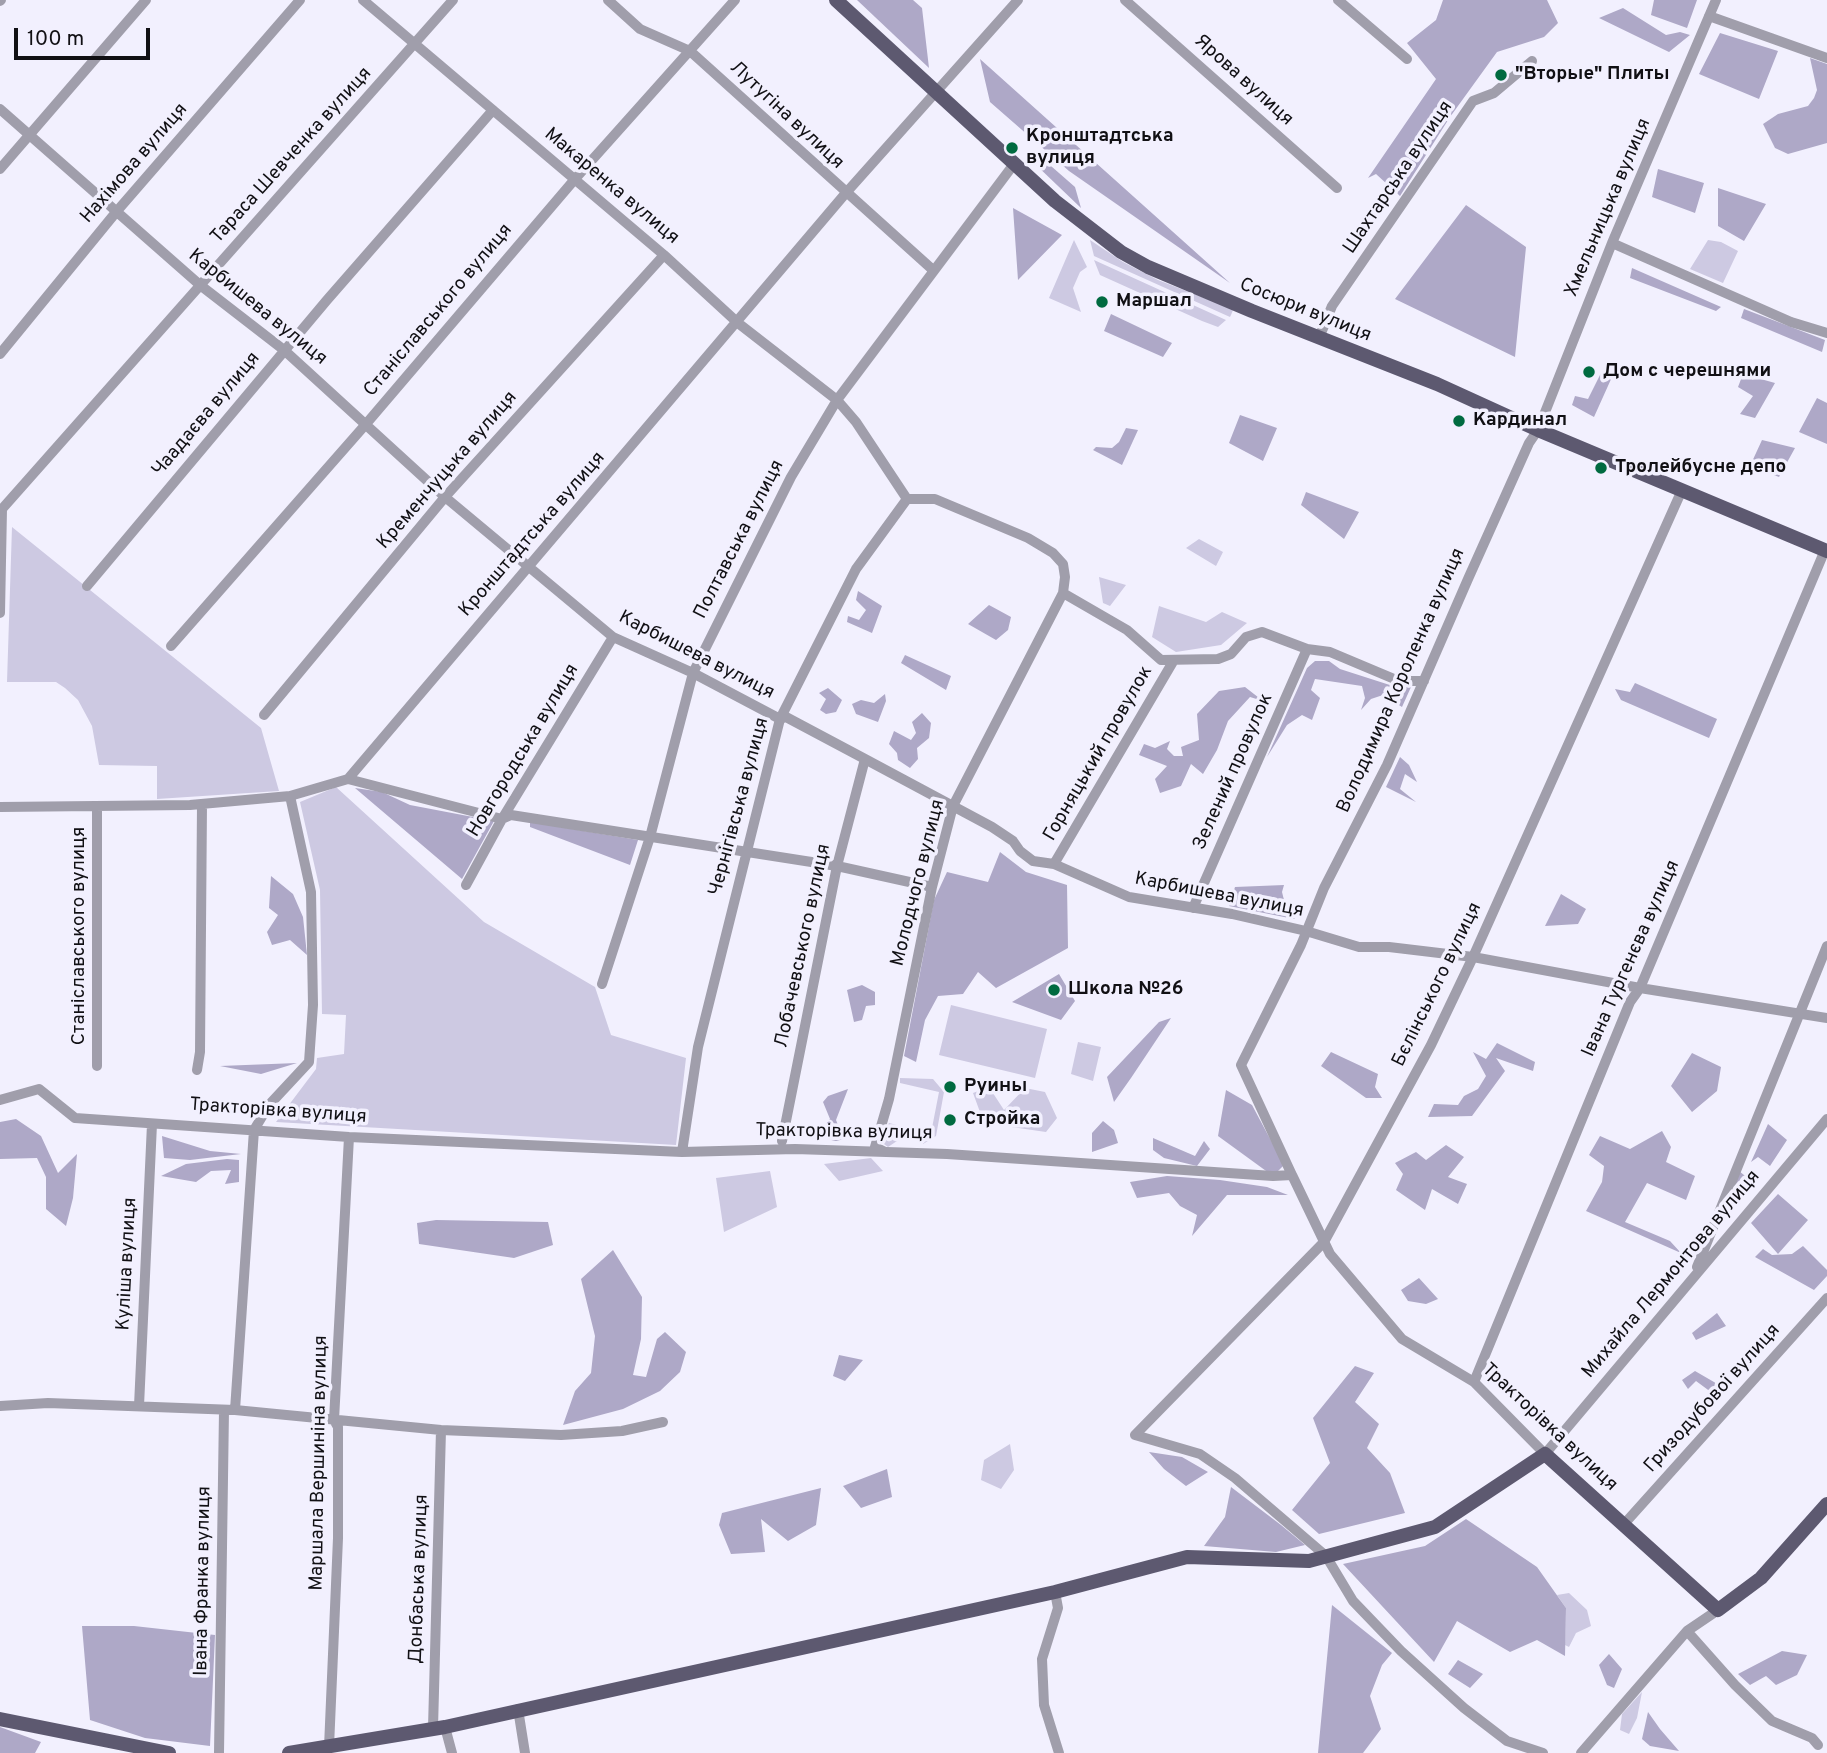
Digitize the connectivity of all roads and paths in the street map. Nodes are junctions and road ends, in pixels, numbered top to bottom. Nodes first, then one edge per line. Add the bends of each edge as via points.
1 (146, 0) edge
2 (300, 0) edge
3 (363, 0) edge
4 (453, 0) edge
5 (608, 0) edge
6 (735, 0) edge
7 (836, 0) edge
8 (1018, 0) edge
9 (1125, 0) edge
10 (1338, 0) edge
11 (1716, 0) edge
12 (1709, 16) junction
13 (417, 43) junction
14 (690, 51) junction
15 (1827, 58) edge
16 (1407, 59) dead end
17 (1532, 61) dead end
18 (936, 92) junction
19 (0, 109) edge
20 (493, 110) junction
21 (29, 134) junction
22 (1014, 164) junction
23 (0, 169) edge
24 (575, 179) junction
25 (1338, 188) dead end
26 (845, 194) junction
27 (117, 211) junction
28 (1612, 243) junction
29 (664, 255) junction
30 (933, 270) junction
31 (200, 285) junction
32 (738, 323) junction
33 (1827, 333) edge
34 (1319, 338) junction
35 (284, 350) junction
36 (0, 354) edge
37 (837, 400) junction
38 (366, 424) junction
39 (1538, 430) junction
40 (1682, 490) junction
41 (445, 497) junction
42 (906, 499) junction
43 (1826, 551) edge
44 (528, 568) junction
45 (87, 586) dead end
46 (1063, 593) junction
47 (0, 613) edge
48 (613, 636) junction
49 (171, 646) dead end
50 (1307, 649) junction
51 (1174, 660) junction
52 (693, 673) junction
53 (1424, 681) junction
54 (264, 715) dead end
55 (780, 719) junction
56 (865, 759) junction
57 (348, 779) junction
58 (290, 796) junction
59 (202, 804) junction
60 (97, 806) junction
61 (953, 806) junction
62 (0, 807) edge
63 (502, 819) junction
64 (650, 836) junction
65 (745, 854) junction
66 (1054, 864) junction
67 (837, 866) junction
68 (466, 885) dead end
69 (932, 887) junction
70 (1193, 908) junction
71 (1306, 931) junction
72 (1827, 946) edge
73 (1473, 957) junction
74 (602, 984) dead end
75 (1640, 988) junction
76 (1799, 1013) junction
77 (1827, 1018) edge
78 (97, 1066) dead end
79 (197, 1070) dead end
80 (0, 1100) edge
81 (1827, 1119) edge
82 (152, 1124) junction
83 (254, 1130) junction
84 (349, 1137) junction
85 (782, 1141) dead end
86 (682, 1152) junction
87 (887, 1153) junction
88 (1292, 1175) junction
89 (1324, 1242) junction
90 (1693, 1276) junction
91 (1827, 1298) edge
92 (1474, 1382) junction
93 (0, 1406) edge
94 (139, 1406) junction
95 (229, 1410) junction
96 (334, 1420) junction
97 (663, 1422) dead end
98 (441, 1430) junction
99 (1545, 1454) junction
100 (1827, 1504) edge
101 (1625, 1524) junction
102 (1326, 1556) junction
103 (1055, 1592) junction
104 (1718, 1610) junction
105 (1687, 1631) junction
106 (518, 1709) junction
107 (0, 1719) edge
108 (439, 1728) junction
109 (1818, 1745) dead end
110 (329, 1747) junction
111 (169, 1753) edge
112 (219, 1753) edge
113 (289, 1753) edge
114 (452, 1753) edge
115 (525, 1753) edge
116 (1059, 1753) edge
117 (1538, 1753) edge
118 (1581, 1753) edge

1 - 21 street
2 - 27 street, Нахімова вулиця
3 - 13 street, Макаренка вулиця
4 - 13 street, Тараса Шевченка вулиця
5 - 14 street, Лутугіна вулиця via 640,29
6 - 14 street, Станіславського вулиця
7 - 18 main road, Сосюри вулиця
8 - 18 street, Кронштадтська вулиця
9 - 25 street, Ярова вулиця
10 - 16 street
11 - 12 street, Хмельницька вулиця
12 - 15 street
12 - 28 street, Хмельницька вулиця
13 - 20 street, Макаренка вулиця
13 - 31 street, Тараса Шевченка вулиця
14 - 24 street, Станіславського вулиця
14 - 26 street, Лутугіна вулиця
17 - 34 street, Шахтарська вулиця via 1494,93 1473,101 1332,306
18 - 22 main road, Сосюри вулиця
18 - 26 street, Кронштадтська вулиця
19 - 21 street, Карбишева вулиця
20 - 24 street, Макаренка вулиця
20 - 35 street, Чаадаєва вулиця
21 - 23 street
21 - 27 street, Карбишева вулиця
22 - 30 street, Полтавська вулиця
22 - 34 main road, Сосюри вулиця via 1077,220 1148,267
24 - 29 street, Макаренка вулиця
24 - 38 street, Станіславського вулиця
26 - 30 street, Лутугіна вулиця
26 - 32 street, Кронштадтська вулиця
27 - 31 street, Карбишева вулиця
27 - 36 street, Нахімова вулиця
28 - 33 street via 1791,322
28 - 39 street, Хмельницька вулиця
29 - 32 street, Макаренка вулиця
29 - 41 street, Кременчуцька вулиця
30 - 37 street, Полтавська вулиця
31 - 35 street, Карбишева вулиця
31 - 47 street, Тараса Шевченка вулиця via 2,509
32 - 37 street, Макаренка вулиця
32 - 44 street, Кронштадтська вулиця
34 - 39 main road, Сосюри вулиця
35 - 38 street, Карбишева вулиця
35 - 45 street, Чаадаєва вулиця
37 - 42 street, Макаренка вулиця
37 - 52 street, Полтавська вулиця via 791,477
38 - 41 street, Карбишева вулиця
38 - 49 street, Станіславського вулиця
39 - 40 main road, Сосюри вулиця
39 - 53 street, Володимира Короленка вулиця
40 - 43 main road, Сосюри вулиця
40 - 73 street, Бєлінського вулиця
41 - 44 street, Карбишева вулиця
41 - 54 street, Кременчуцька вулиця
42 - 46 street via 935,499 1036,543 1063,564
42 - 55 street, Чернігівська вулиця via 856,569
43 - 75 street, Івана Тургенєва вулиця
44 - 48 street, Карбишева вулиця
44 - 57 street, Кронштадтська вулиця
46 - 51 street via 1126,630 1161,660
46 - 61 street, Молодчого вулиця
48 - 52 street, Карбишева вулиця
48 - 63 street, Новгородська вулиця
50 - 51 street via 1262,632 1246,637 1231,654 1218,659
50 - 53 street via 1330,652 1399,681
50 - 70 street, Зелений провулок
51 - 66 street, Горняцький провулок
52 - 55 street, Карбишева вулиця
52 - 64 street, Полтавська вулиця
53 - 71 street, Володимира Короленка вулиця
55 - 56 street, Карбишева вулиця via 786,717
55 - 65 street, Чернігівська вулиця
56 - 61 street, Карбишева вулиця
56 - 67 street, Лобачевського вулиця
57 - 58 street
57 - 63 street
58 - 59 street
58 - 83 street via 311,892 309,1062 269,1105
59 - 60 street
59 - 79 street
60 - 62 street
60 - 78 street, Станіславського вулиця
61 - 66 street, Карбишева вулиця via 1013,841 1033,861
61 - 69 street, Молодчого вулиця
63 - 64 street via 511,814
63 - 68 street, Новгородська вулиця
64 - 65 street
64 - 74 street, Полтавська вулиця
65 - 67 street
65 - 86 street, Чернігівська вулиця via 698,1047
66 - 70 street, Карбишева вулиця via 1129,897
67 - 69 street
67 - 85 street, Лобачевського вулиця
69 - 87 street, Молодчого вулиця via 876,1147
70 - 71 street, Карбишева вулиця
71 - 73 street, Карбишева вулиця via 1359,947
71 - 88 street, Володимира Короленка вулиця via 1241,1065
72 - 76 street
73 - 75 street, Карбишева вулиця
73 - 89 street, Бєлінського вулиця via 1431,1045
75 - 76 street, Карбишева вулиця
75 - 92 street, Івана Тургенєва вулиця via 1630,1002
76 - 77 street, Карбишева вулиця
76 - 90 street
80 - 82 street, Тракторівка вулиця via 39,1089 75,1118
81 - 90 street, Михайла Лермонтова вулиця
82 - 83 street, Тракторівка вулиця
82 - 94 street, Куліша вулиця
83 - 84 street, Тракторівка вулиця
83 - 95 street, Івана Франка вулиця
84 - 86 street, Тракторівка вулиця
84 - 96 street, Маршала Вершиніна вулиця
86 - 87 street, Тракторівка вулиця via 795,1149
87 - 88 street, Тракторівка вулиця
88 - 89 street, Тракторівка вулиця
89 - 92 street, Тракторівка вулиця via 1402,1339
89 - 102 street, Бєлінського вулиця via 1135,1436 1200,1454
90 - 99 street, Михайла Лермонтова вулиця
91 - 101 street, Гризодубової вулиця
92 - 99 street, Тракторівка вулиця
93 - 94 street
94 - 95 street
95 - 96 street
95 - 112 street, Івана Франка вулиця
96 - 98 street
96 - 110 street, Маршала Вершиніна вулиця via 338,1427 338,1538
97 - 98 street via 622,1431 561,1435
98 - 108 street, Донбаська вулиця
99 - 101 main road, Тракторівка вулиця
99 - 102 main road via 1435,1527
100 - 104 main road via 1761,1578
101 - 104 main road, Тракторівка вулиця
102 - 103 main road via 1309,1561 1187,1557
102 - 117 street via 1353,1601 1401,1651 1507,1741
103 - 106 main road
103 - 116 street via 1058,1608 1042,1659 1044,1705
104 - 105 street
105 - 109 street via 1772,1721
105 - 118 street
106 - 108 main road
106 - 115 street
107 - 111 main road
108 - 110 main road
108 - 114 street, Донбаська вулиця
110 - 113 main road

